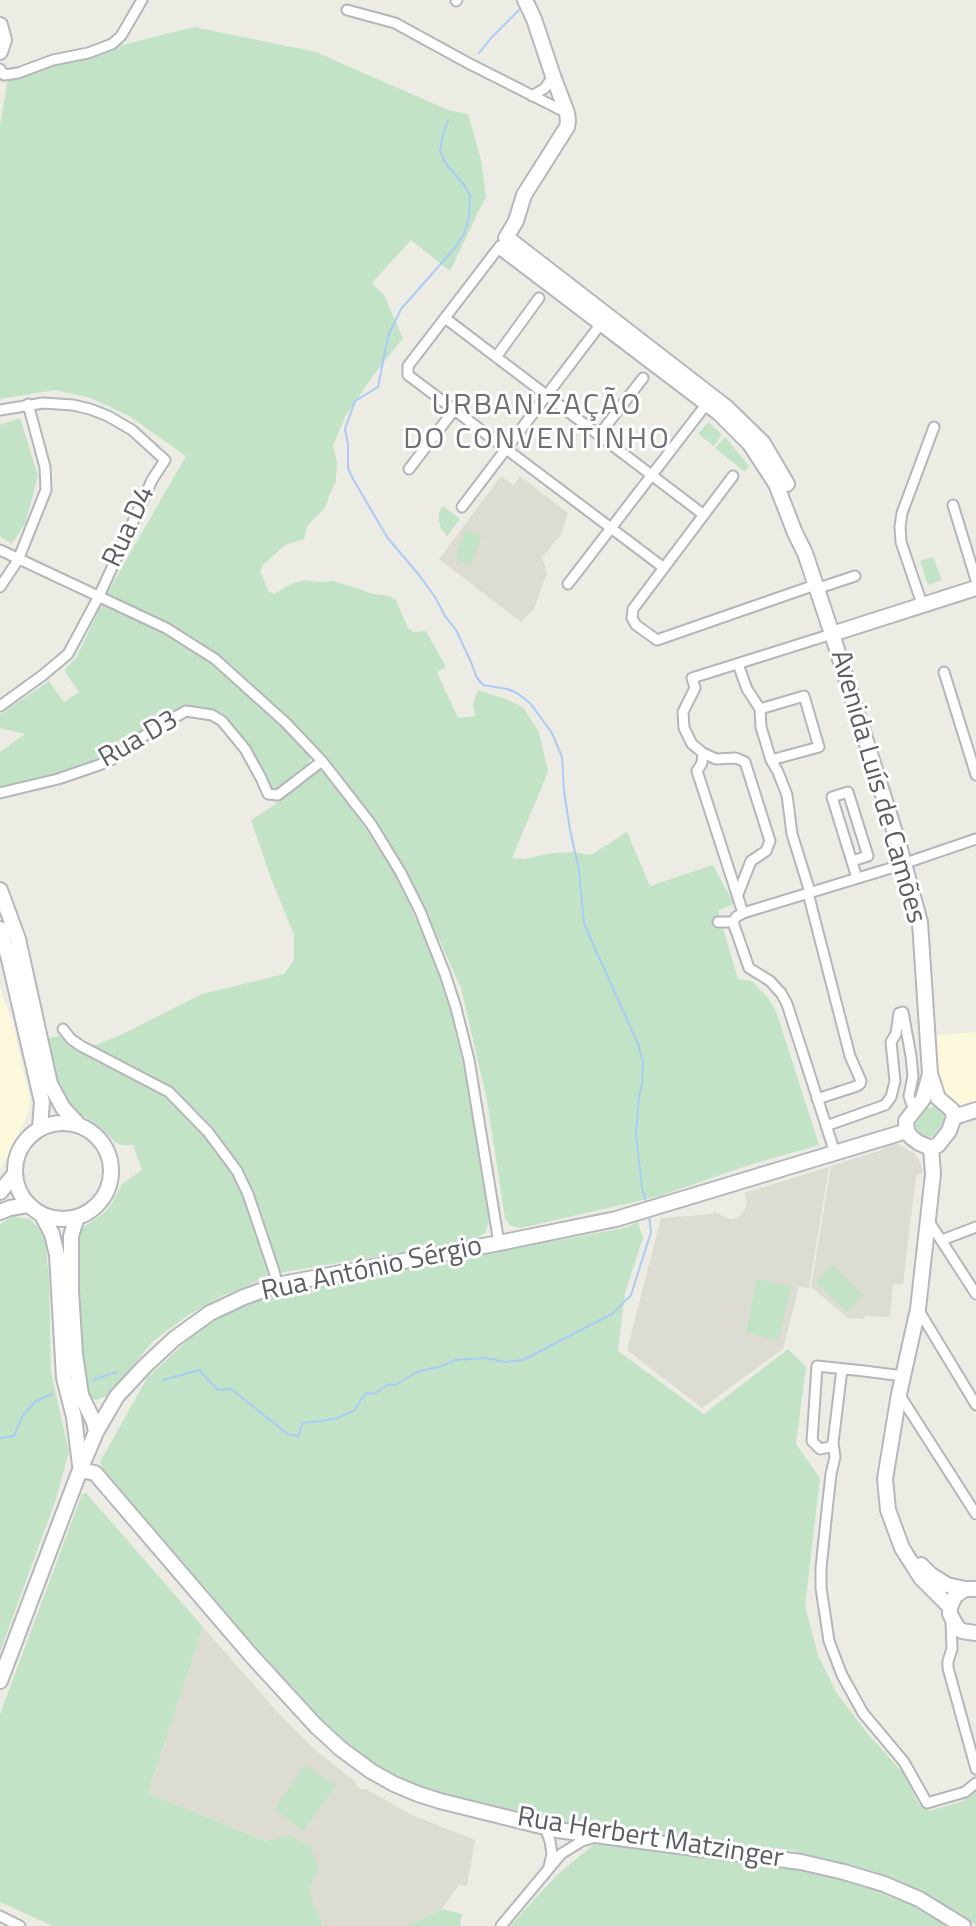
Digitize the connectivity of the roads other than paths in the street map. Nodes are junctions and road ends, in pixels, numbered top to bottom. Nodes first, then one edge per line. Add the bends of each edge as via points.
1 (142, 0) edge
2 (527, 4) edge
3 (347, 10) dead end
4 (0, 25) edge
5 (0, 52) edge
6 (0, 69) edge
7 (553, 76) junction
8 (532, 96) junction
9 (567, 113) junction
10 (505, 243) junction
11 (539, 298) dead end
12 (445, 318) junction
13 (605, 319) junction
14 (496, 357) junction
15 (643, 378) dead end
16 (547, 396) junction
17 (710, 400) junction
18 (28, 404) junction
19 (0, 410) edge
20 (454, 410) junction
21 (934, 427) dead end
22 (599, 435) junction
23 (506, 449) junction
24 (409, 469) dead end
25 (652, 475) junction
26 (733, 476) dead end
27 (953, 505) dead end
28 (462, 507) dead end
29 (704, 515) junction
30 (611, 528) junction
31 (0, 550) edge
32 (18, 560) junction
33 (664, 568) junction
34 (855, 576) dead end
35 (976, 580) edge
36 (568, 584) dead end
37 (0, 587) edge
38 (816, 587) junction
39 (976, 588) edge
40 (99, 596) junction
41 (922, 604) junction
42 (832, 634) junction
43 (738, 664) junction
44 (944, 672) dead end
45 (0, 706) edge
46 (760, 709) junction
47 (703, 753) junction
48 (771, 760) junction
49 (322, 761) junction
50 (976, 775) edge
51 (0, 793) edge
52 (976, 839) edge
53 (852, 861) junction
54 (904, 863) junction
55 (857, 878) junction
56 (0, 890) edge
57 (809, 892) junction
58 (738, 894) junction
59 (743, 913) junction
60 (718, 922) dead end
61 (733, 922) junction
62 (0, 929) edge
63 (63, 1029) dead end
64 (817, 1099) junction
65 (925, 1102) junction
66 (976, 1110) edge
67 (954, 1117) junction
68 (78, 1124) junction
69 (826, 1126) junction
70 (40, 1127) junction
71 (907, 1131) junction
72 (931, 1148) junction
73 (835, 1153) junction
74 (14, 1175) junction
75 (0, 1192) edge
76 (28, 1205) junction
77 (0, 1212) edge
78 (42, 1215) junction
79 (77, 1217) junction
80 (928, 1220) junction
81 (976, 1227) edge
82 (942, 1240) junction
83 (499, 1243) junction
84 (277, 1285) junction
85 (976, 1294) edge
86 (918, 1309) junction
87 (842, 1369) junction
88 (903, 1376) junction
89 (899, 1394) junction
90 (81, 1395) junction
91 (117, 1396) junction
92 (976, 1405) edge
93 (74, 1417) junction
94 (96, 1432) junction
95 (833, 1443) junction
96 (820, 1449) junction
97 (80, 1470) junction
98 (831, 1474) junction
99 (976, 1514) edge
100 (899, 1539) junction
101 (970, 1589) edge
102 (950, 1611) junction
103 (976, 1633) edge
104 (952, 1649) junction
105 (0, 1681) edge
106 (976, 1769) edge
107 (976, 1784) edge
108 (545, 1827) junction
109 (563, 1830) junction
110 (597, 1836) junction
111 (561, 1854) junction
112 (548, 1870) junction
113 (0, 1916) edge
114 (20, 1926) edge
115 (501, 1926) edge
116 (963, 1926) edge

1 - 6 street via 112,44 18,73 4,75
2 - 7 street
3 - 8 street via 395,23
4 - 5 street
7 - 8 street
7 - 9 street
8 - 9 street
9 - 10 street via 567,127 524,195
10 - 12 street
10 - 13 street, Avenida Luís de Camões
11 - 14 street
12 - 14 street
12 - 20 street via 408,366 408,375
13 - 16 street
13 - 17 street, Avenida Luís de Camões
14 - 16 street
15 - 22 street
16 - 22 street
16 - 23 street
17 - 25 street
17 - 38 street, Avenida Luís de Camões via 750,444 776,484
18 - 19 street
18 - 32 street via 46,490
18 - 40 street, Rua D4 via 73,405 108,416 165,460
20 - 23 street
20 - 24 street
21 - 41 street via 900,527
22 - 25 street
23 - 28 street
23 - 30 street
25 - 29 street
25 - 30 street
26 - 29 street
27 - 35 street
29 - 33 street
30 - 33 street
30 - 36 street
31 - 32 street
32 - 37 street
32 - 40 street
33 - 38 street via 633,609 632,618 657,640
34 - 38 street
38 - 42 street, Avenida Luís de Camões
39 - 41 street
40 - 45 street, Rua D4 via 68,654
40 - 49 street via 215,659
41 - 42 street
42 - 43 street
42 - 54 street, Avenida Luís de Camões
43 - 46 street
43 - 47 street via 692,678 695,688 683,712 684,728
44 - 50 street
46 - 48 street
46 - 48 street via 804,696 819,747
47 - 58 street via 697,771
47 - 58 street via 745,762 770,841 751,861
48 - 57 street via 787,795
49 - 51 street, Rua D3 via 278,795 268,794 245,749 222,721 186,711 113,759
49 - 83 street via 401,873 445,974 469,1060
52 - 54 street
53 - 53 street via 868,856 848,792 832,797
53 - 55 street
54 - 55 street
54 - 65 street, Avenida Luís de Camões via 920,922 930,1074
55 - 57 street
56 - 68 street via 18,939 50,1084
57 - 59 street
57 - 64 street via 861,1081
58 - 59 street
59 - 61 street
60 - 61 street
61 - 64 street via 749,968 770,981 787,1004
62 - 70 street via 42,1102
63 - 84 street via 81,1046 169,1092 208,1132 248,1194
64 - 69 street
65 - 67 street via 952,1110
65 - 69 street via 909,1096 913,1076 903,1012 891,1042 891,1097 885,1105
65 - 71 street via 906,1121
66 - 67 street
67 - 72 street via 949,1131
68 - 70 street
68 - 79 street via 104,1145 111,1166 103,1198
69 - 73 street
70 - 74 street via 20,1147
71 - 72 street
71 - 73 street, Rua António Sérgio
72 - 80 street
73 - 83 street, Rua António Sérgio via 616,1219
74 - 75 street
74 - 76 street via 17,1191
76 - 77 street
76 - 78 street
78 - 79 street
78 - 93 street via 57,1255 64,1378
79 - 90 street via 71,1236 71,1291
80 - 82 street
80 - 86 street
81 - 82 street
82 - 85 street
83 - 84 street, Rua António Sérgio
84 - 91 street, Rua António Sérgio via 210,1313 174,1339
86 - 88 street
86 - 92 street
87 - 88 street
87 - 95 street
87 - 96 street via 817,1366 812,1441
88 - 89 street
89 - 99 street
89 - 100 street via 885,1479 888,1510
90 - 91 street via 93,1405
90 - 94 street
91 - 94 street, Rua António Sérgio
93 - 94 street
93 - 97 street
94 - 97 street, Rua António Sérgio
95 - 96 street
95 - 98 street
96 - 98 street
97 - 105 street, Rua António Sérgio
97 - 108 street, Rua Herbert Matzinger via 95,1473 287,1697 341,1749 418,1794
98 - 107 street via 822,1605 829,1641 851,1694 904,1762 927,1803
100 - 101 street via 931,1575 947,1585
100 - 102 street via 913,1567
101 - 102 street via 955,1596
102 - 103 street via 962,1631
102 - 104 street
103 - 104 street
104 - 106 street via 948,1668
108 - 109 street, Rua Herbert Matzinger
108 - 112 street via 552,1854
109 - 110 street, Rua Herbert Matzinger
109 - 111 street
110 - 111 street
110 - 116 street, Rua Herbert Matzinger via 844,1872 919,1899
111 - 112 street
112 - 115 street
113 - 114 street

